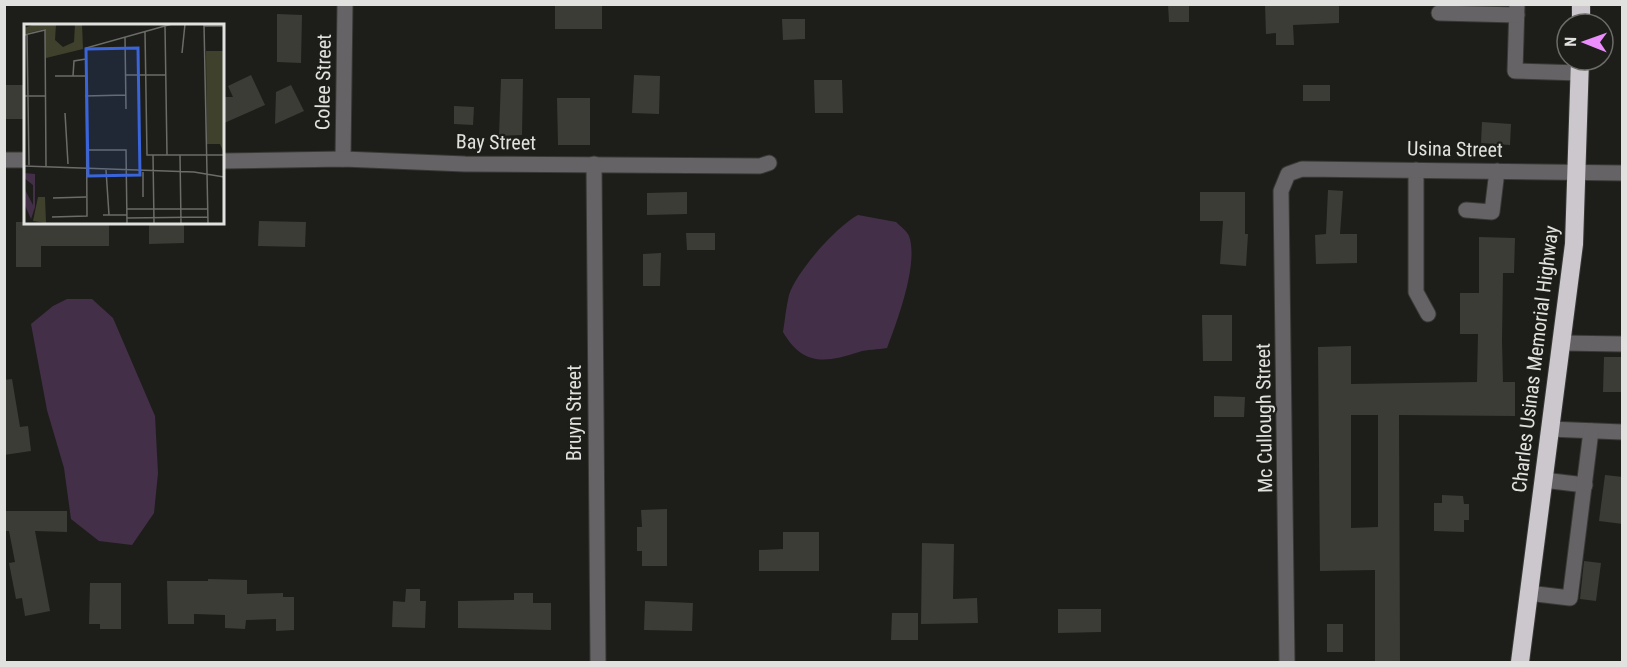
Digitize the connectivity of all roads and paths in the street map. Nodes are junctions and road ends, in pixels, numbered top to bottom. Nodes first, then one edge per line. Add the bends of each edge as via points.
1 (345, 4) edge
2 (1517, 10) edge
3 (1439, 13) dead end
4 (1555, 68) edge
5 (1580, 72) edge
6 (343, 159) junction
7 (4, 160) edge
8 (24, 160) edge
9 (224, 161) edge
10 (768, 163) dead end
11 (594, 164) junction
12 (1416, 170) junction
13 (1497, 171) junction
14 (1578, 172) junction
15 (1623, 173) edge
16 (1288, 174) joint
17 (1466, 210) dead end
18 (1428, 314) dead end
19 (1561, 343) junction
20 (1623, 344) edge
21 (1549, 429) junction
22 (1592, 431) junction
23 (1623, 432) edge
24 (1543, 480) junction
25 (1585, 485) junction
26 (1528, 593) junction
27 (598, 663) edge
28 (1287, 663) edge
29 (1520, 663) edge

1 - 6 street, Colee Street
2 - 3 street
2 - 4 street via 1515,71
5 - 14 highway, Charles Usinas Memorial Highway
6 - 9 street, Bay Street
6 - 11 street, Bay Street
7 - 8 street
10 - 11 street, Bay Street
11 - 27 street, Bruyn Street
12 - 13 street, Usina Street
12 - 16 street, Usina Street via 1302,169
12 - 18 street via 1416,291
13 - 14 street, Usina Street
13 - 17 street via 1492,212
14 - 15 street, Usina Street
14 - 19 highway, Charles Usinas Memorial Highway via 1574,244
16 - 28 street, Mc Cullough Street via 1281,191
19 - 20 street
19 - 21 highway, Charles Usinas Memorial Highway
21 - 22 street
21 - 24 highway, Charles Usinas Memorial Highway
22 - 23 street
22 - 25 street
24 - 25 street
24 - 26 highway, Charles Usinas Memorial Highway
25 - 26 street via 1570,598
26 - 29 highway, Charles Usinas Memorial Highway

